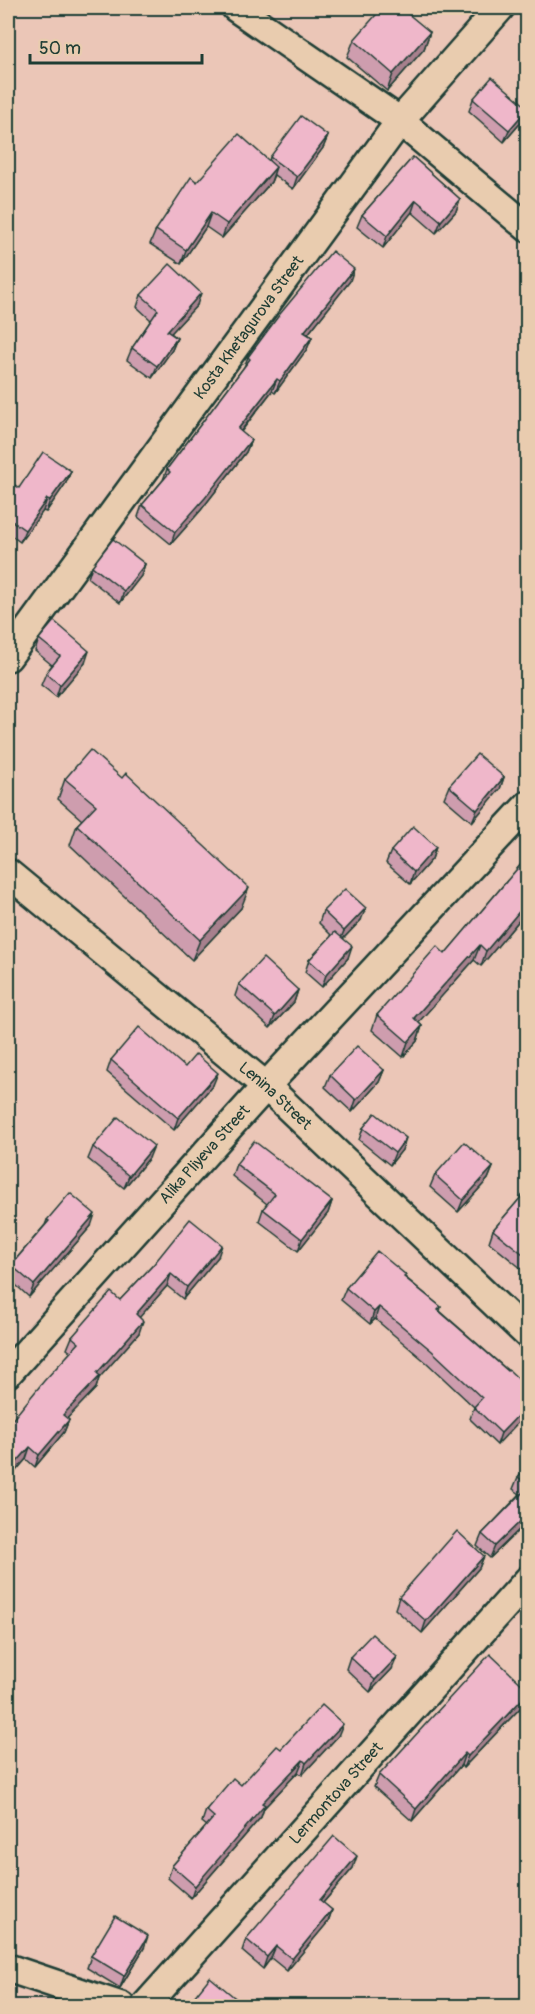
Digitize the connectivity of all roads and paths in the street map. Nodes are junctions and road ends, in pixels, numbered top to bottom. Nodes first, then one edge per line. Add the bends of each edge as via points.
1 (236, 8) edge
2 (500, 8) edge
3 (400, 122) junction
4 (528, 228) edge
5 (8, 657) edge
6 (528, 805) edge
7 (8, 873) edge
8 (266, 1086) junction
9 (528, 1335) edge
10 (8, 1373) edge
11 (528, 1580) edge
12 (8, 1968) edge
13 (121, 2007) edge
14 (145, 2007) edge

1 - 3 street
2 - 3 street, Kosta Khetagurova Street
3 - 4 street
3 - 5 street, Kosta Khetagurova Street
6 - 8 street, Alika Pliyeva Street
7 - 8 street, Lenina Street
8 - 9 street, Lenina Street
8 - 10 street, Alika Pliyeva Street
11 - 14 street, Lermontova Street
12 - 13 street

